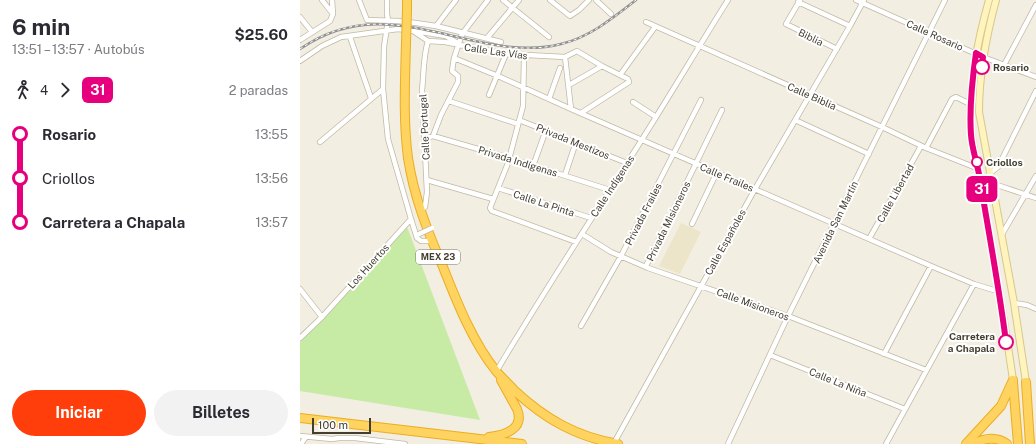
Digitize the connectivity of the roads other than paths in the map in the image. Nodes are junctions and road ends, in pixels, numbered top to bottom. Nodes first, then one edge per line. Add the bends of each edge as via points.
1 (322, 0) edge
2 (332, 0) edge
3 (359, 0) edge
4 (388, 0) edge
5 (407, 0) edge
6 (456, 0) edge
7 (488, 0) edge
8 (503, 0) edge
9 (519, 0) edge
10 (550, 0) edge
11 (589, 0) edge
12 (596, 0) edge
13 (728, 0) edge
14 (856, 0) edge
15 (945, 0) edge
16 (989, 0) edge
17 (996, 0) edge
18 (799, 1) edge
19 (863, 1) edge
20 (1036, 5) edge
21 (512, 8) junction
22 (333, 14) junction
23 (611, 14) dead end
24 (300, 17) edge
25 (388, 20) junction
26 (646, 22) dead end
27 (436, 26) junction
28 (850, 26) junction
29 (655, 27) junction
30 (387, 30) junction
31 (413, 31) junction
32 (312, 32) junction
33 (930, 32) junction
34 (462, 34) junction
35 (350, 37) junction
36 (549, 37) dead end
37 (487, 38) junction
38 (300, 40) edge
39 (428, 41) junction
40 (501, 42) dead end
41 (459, 45) junction
42 (699, 46) junction
43 (837, 49) junction
44 (976, 53) junction
45 (506, 54) junction
46 (524, 56) junction
47 (565, 57) junction
48 (983, 57) junction
49 (454, 58) junction
50 (300, 61) edge
51 (602, 66) junction
52 (1004, 66) junction
53 (560, 68) dead end
54 (620, 75) junction
55 (498, 76) junction
56 (1036, 77) edge
57 (569, 85) junction
58 (524, 88) junction
59 (383, 89) junction
60 (1036, 91) edge
61 (489, 95) dead end
62 (810, 96) junction
63 (371, 98) junction
64 (549, 99) junction
65 (701, 100) dead end
66 (449, 101) junction
67 (633, 102) dead end
68 (970, 104) junction
69 (572, 109) junction
70 (722, 110) dead end
71 (582, 113) junction
72 (656, 117) junction
73 (795, 120) junction
74 (519, 122) junction
75 (882, 127) junction
76 (546, 130) junction
77 (433, 136) junction
78 (425, 138) junction
79 (642, 140) junction
80 (320, 142) dead end
81 (576, 142) junction
82 (921, 146) junction
83 (926, 148) junction
84 (674, 154) junction
85 (869, 154) junction
86 (509, 158) junction
87 (627, 163) junction
88 (696, 163) junction
89 (533, 166) junction
90 (978, 168) junction
91 (717, 172) junction
92 (989, 174) junction
93 (565, 175) junction
94 (1036, 176) edge
95 (427, 180) junction
96 (992, 186) junction
97 (498, 188) junction
98 (755, 189) junction
99 (610, 190) junction
100 (1025, 193) junction
101 (1036, 198) edge
102 (493, 199) junction
103 (420, 212) junction
104 (591, 218) junction
105 (411, 219) junction
106 (834, 223) junction
107 (692, 224) dead end
108 (432, 228) dead end
109 (419, 234) dead end
110 (582, 234) junction
111 (1001, 236) junction
112 (869, 239) junction
113 (431, 240) junction
114 (576, 242) junction
115 (990, 242) junction
116 (622, 256) junction
117 (646, 266) junction
118 (931, 266) junction
119 (974, 284) junction
120 (701, 285) junction
121 (300, 289) edge
122 (1000, 292) junction
123 (1014, 303) junction
124 (1036, 309) edge
125 (788, 316) junction
126 (322, 317) junction
127 (581, 326) dead end
128 (300, 338) edge
129 (884, 354) junction
130 (770, 355) junction
131 (926, 370) junction
132 (496, 372) junction
133 (1013, 380) junction
134 (1026, 382) junction
135 (1036, 406) edge
136 (905, 409) junction
137 (300, 418) edge
138 (300, 436) edge
139 (306, 437) junction
140 (355, 438) junction
141 (478, 438) junction
142 (332, 439) junction
143 (301, 444) edge
144 (329, 444) edge
145 (355, 444) edge
146 (404, 444) edge
147 (522, 444) edge
148 (616, 444) edge
149 (728, 444) edge
150 (886, 444) edge
151 (966, 444) edge
152 (976, 444) edge
153 (1007, 444) edge
154 (1018, 444) edge
155 (1030, 444) edge

1 - 22 street
2 - 22 street
3 - 25 street, Calle Las Vías via 367,20
4 - 25 street
5 - 103 highway, MEX 23, bridge via 405,134
6 - 27 street
7 - 34 street
8 - 21 street
9 - 21 street
10 - 11 street via 570,16
12 - 23 street
13 - 42 street, Calle Indígenas
14 - 19 street, Calle Rosario
15 - 33 street, Avenida San Martín
16 - 44 street
17 - 48 street
18 - 28 street
18 - 43 street, Biblia via 786,24
19 - 28 street, Calle Españoles
19 - 33 street, Calle Rosario
20 - 52 street
21 - 36 street
21 - 37 street
22 - 32 street via 327,24
24 - 32 street
25 - 27 street, Calle Las Vías
25 - 30 street
26 - 29 street, Calle Biblia
27 - 34 street, Calle Las Vías
28 - 43 street, Calle Españoles
29 - 42 street, Calle Biblia
29 - 54 street
30 - 31 street
30 - 35 street
30 - 59 street
31 - 39 street
31 - 41 street via 446,36
32 - 38 street
33 - 44 street, Calle Rosario
33 - 75 street, Avenida San Martín
34 - 37 street, Calle Las Vías
34 - 41 street
35 - 50 street via 341,37 322,46
35 - 63 street
37 - 40 street, Calle Las Vías
39 - 41 street, Calle Las Vías
39 - 78 street, Calle Portugal via 423,64 422,90
41 - 45 street, Calle Las Vías
41 - 49 street
42 - 62 street, Calle Biblia
42 - 72 street, Calle Indígenas
43 - 62 street, Calle Españoles
44 - 48 street, Calle Rosario
44 - 68 street
45 - 46 street, Calle Las Vías
45 - 55 street
46 - 47 street, Calle Las Vías
46 - 58 street
47 - 51 street, Calle Las Vías via 577,51
47 - 57 street
48 - 52 street, Calle Rosario
48 - 92 street via 979,112
49 - 55 street, Calle Frailes
49 - 66 street via 452,71 459,78
51 - 54 street
51 - 57 street
52 - 56 street, Calle Rosario
53 - 64 street
54 - 71 street via 628,79 628,84
55 - 58 street, Calle Frailes
55 - 61 street
57 - 69 street
58 - 64 street, Calle Frailes
58 - 74 street
59 - 63 street
59 - 105 street via 388,140
60 - 92 street via 998,167
62 - 73 street, Calle Españoles
62 - 75 street, Calle Biblia
63 - 80 street
64 - 69 street, Calle Frailes
65 - 84 street, Privada Frailes
66 - 74 street, Privada Mestizos
66 - 77 street
67 - 72 street
68 - 83 street via 956,97 952,98
68 - 90 street via 971,138
69 - 71 street, Calle Frailes
70 - 88 street, Privada Misioneros
71 - 79 street, Calle Frailes
72 - 79 street, Calle Indígenas
73 - 85 street
73 - 98 street, Calle Españoles
74 - 76 street, Privada Mestizos
74 - 86 street
75 - 82 street, Calle Biblia
75 - 85 street, Avenida San Martín
76 - 81 street, Privada Mestizos
76 - 89 street
77 - 78 street
77 - 86 street, Privada Indígenas
78 - 95 street, Calle Portugal
79 - 84 street, Calle Frailes
79 - 87 street, Calle Indígenas
81 - 87 street, Privada Mestizos
81 - 93 street
82 - 83 street, Calle Biblia
82 - 112 street, Calle Libertad
83 - 90 street, Calle Biblia
84 - 88 street, Calle Frailes
84 - 116 street, Privada Frailes
85 - 106 street, Avenida San Martín
86 - 89 street, Privada Indígenas
86 - 97 street
87 - 99 street, Calle Indígenas
88 - 91 street, Calle Frailes
88 - 117 street, Privada Misioneros
89 - 93 street, Privada Indígenas
90 - 115 street
91 - 98 street, Calle Frailes
91 - 107 street
92 - 96 street
93 - 99 street, Privada Indígenas
94 - 100 street
95 - 102 street
95 - 103 street, Calle Portugal via 425,207
96 - 100 street via 997,185
96 - 111 street
97 - 102 street
97 - 104 street, Calle La Pinta
98 - 106 street, Calle Frailes
98 - 120 street, Calle Españoles
99 - 104 street, Calle Indígenas
100 - 101 street
100 - 111 street
102 - 114 street via 491,210
103 - 113 highway, MEX 23
104 - 110 street, Calle Indígenas
105 - 113 street via 417,238 421,241
105 - 126 street, Los Huertos
106 - 112 street, Calle Frailes
106 - 125 street, Avenida San Martín
108 - 109 street, bridge
110 - 114 street, Calle Indígenas
110 - 116 street, Calle Misioneros
111 - 115 street via 993,236
111 - 123 street
112 - 118 street, Calle Frailes
113 - 132 highway, MEX 23 via 467,322
114 - 132 street, Calle Indígenas
115 - 122 street
116 - 117 street, Calle Misioneros
116 - 127 street, Privada Frailes
117 - 120 street, Calle Misioneros
118 - 119 street, Calle Frailes
118 - 129 street
119 - 122 street, Calle Frailes
119 - 131 street
120 - 125 street, Calle Misioneros
120 - 148 street, Calle Españoles
121 - 126 street
122 - 133 street
123 - 124 street
123 - 134 street
125 - 129 street, Calle Misioneros
125 - 130 street, Avenida San Martín
126 - 128 street, Los Huertos
129 - 131 street, Calle Misioneros
130 - 136 street, Calle La Niña
130 - 149 street, Avenida San Martín
131 - 136 street
132 - 141 highway via 517,409 518,420 515,427 506,434
132 - 148 highway, MEX 23 via 532,406 550,418 584,436
133 - 151 highway via 1001,406
133 - 154 highway
134 - 135 highway
134 - 155 highway
136 - 150 street
137 - 141 highway
138 - 139 street
139 - 142 street
139 - 143 street
140 - 142 street
140 - 145 street
140 - 146 street
141 - 147 highway
142 - 144 street
152 - 153 highway via 988,439 996,439

